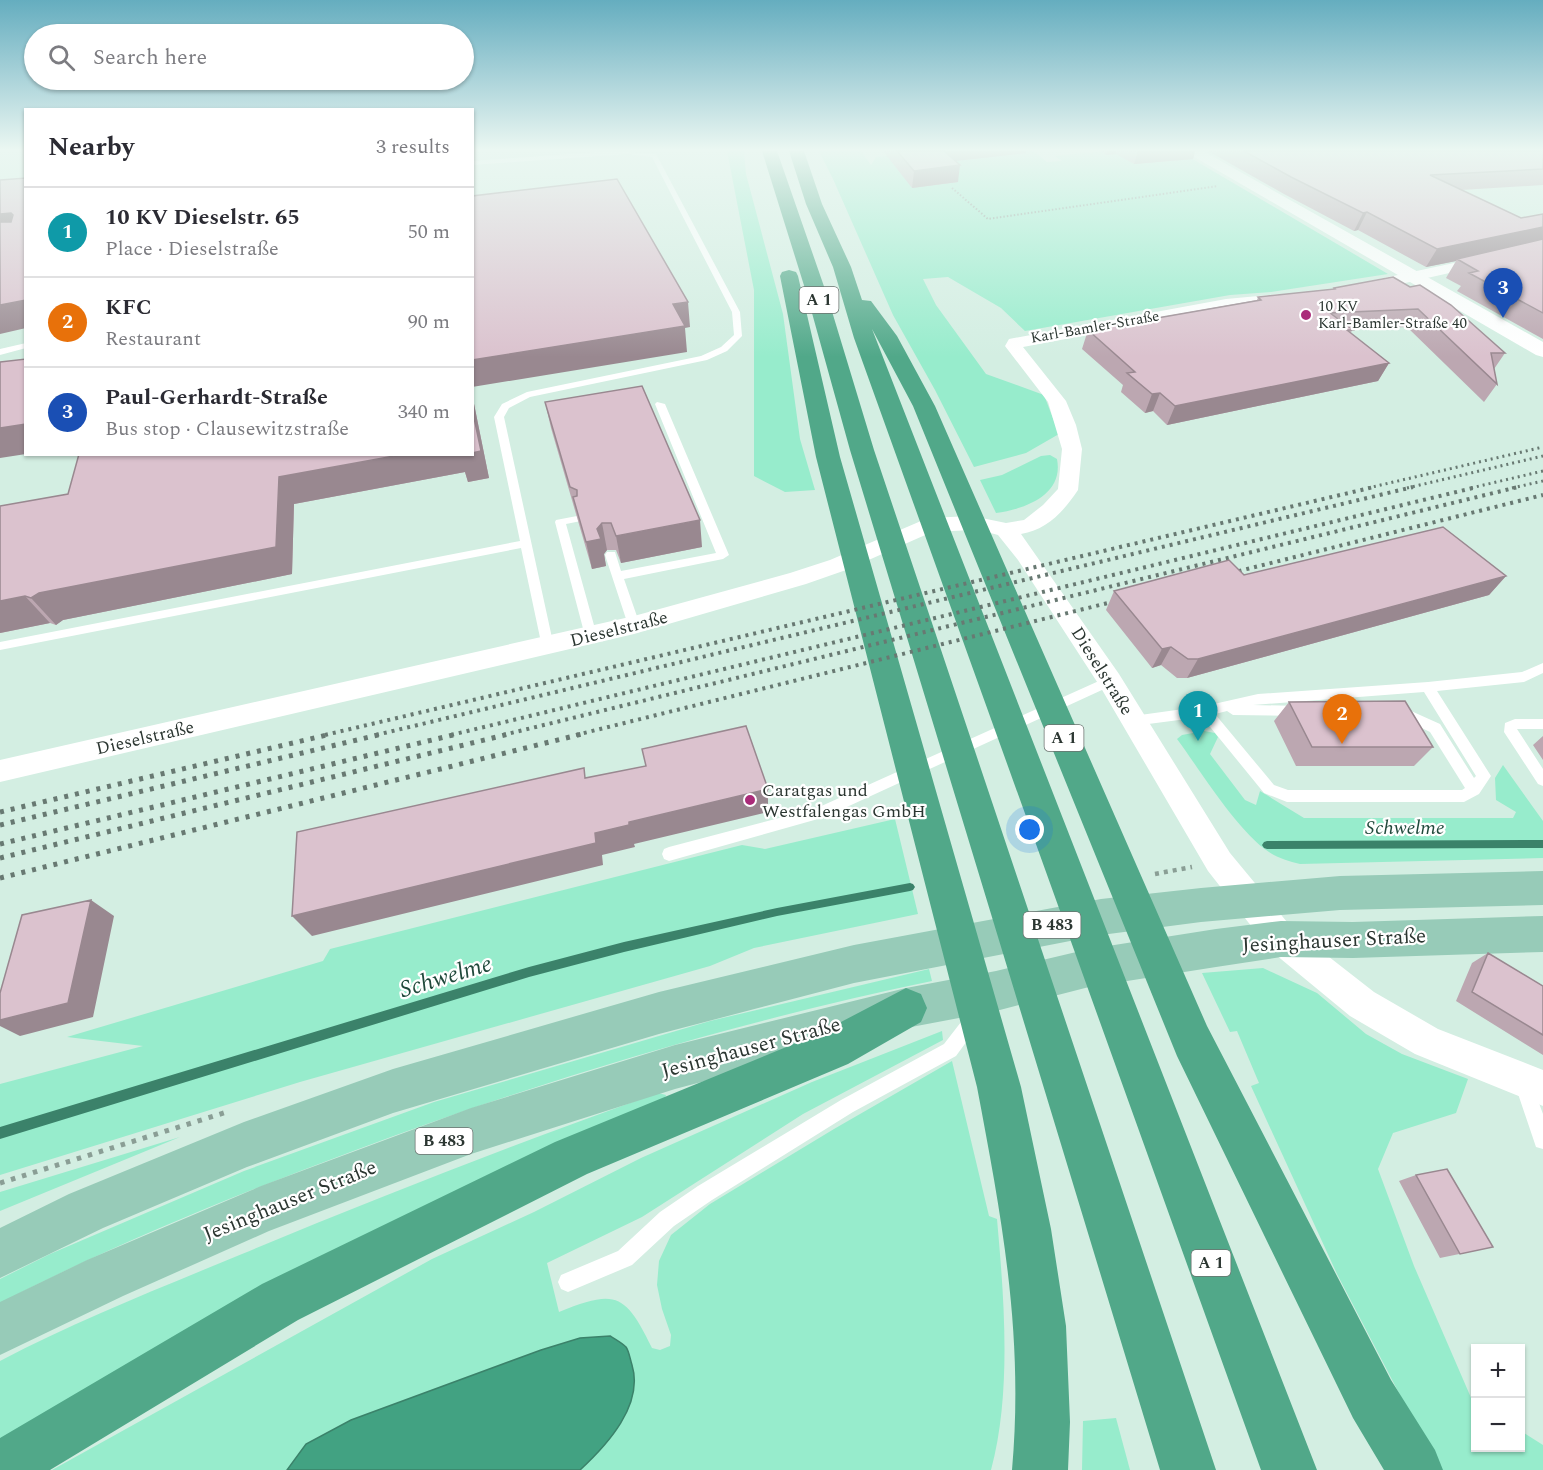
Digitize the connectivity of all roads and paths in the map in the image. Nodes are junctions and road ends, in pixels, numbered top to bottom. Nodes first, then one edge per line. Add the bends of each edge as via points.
1 (688, 220) edge
2 (774, 220) edge
3 (792, 220) edge
4 (821, 220) edge
5 (1303, 220) edge
6 (777, 233) dead end
7 (1543, 248) edge
8 (783, 254) dead end
9 (847, 281) junction
10 (1403, 283) junction
11 (1352, 290) edge
12 (1296, 297) edge
13 (24, 346) edge
14 (1543, 351) edge
15 (0, 352) edge
16 (660, 404) dead end
17 (577, 519) edge
18 (1006, 530) junction
19 (525, 544) junction
20 (610, 555) dead end
21 (617, 576) junction
22 (634, 626) junction
23 (591, 636) junction
24 (0, 646) edge
25 (548, 646) junction
26 (1543, 668) edge
27 (1110, 681) junction
28 (1428, 687) junction
29 (1210, 710) junction
30 (1391, 711) edge
31 (1313, 712) edge
32 (1133, 721) junction
33 (1543, 724) edge
34 (0, 771) edge
35 (1543, 780) edge
36 (1474, 790) junction
37 (669, 854) dead end
38 (1543, 888) edge
39 (1252, 902) junction
40 (1543, 934) edge
41 (1281, 939) junction
42 (996, 991) junction
43 (906, 1008) junction
44 (1533, 1084) edge
45 (1543, 1140) edge
46 (0, 1254) edge
47 (568, 1282) dead end
48 (0, 1329) edge
49 (0, 1469) edge
50 (1040, 1470) edge
51 (1188, 1470) edge
52 (1289, 1470) edge
53 (1415, 1470) edge

1 - 19 lane via 736,312 738,336 724,350 704,358 527,395 505,406 499,417
2 - 6 highway
3 - 51 highway, A 1
4 - 9 highway, A 1
5 - 10 street
7 - 10 street
8 - 50 highway via 809,358 820,427 999,1088 1019,1180 1033,1265 1045,1398
9 - 52 highway, A 1 via 864,338
9 - 53 highway, A 1 via 887,336 913,384 1192,1041 1372,1399
10 - 11 street
10 - 14 street
12 - 18 street, Karl-Bamler-Straße via 1226,304 1015,342 1014,346 1057,401 1072,449 1068,490 1030,526
13 - 15 lane
16 - 21 lane via 723,555
17 - 23 lane via 560,522
18 - 22 street, Dieselstraße via 972,523 928,525 798,579
18 - 27 street, Dieselstraße
19 - 24 lane
19 - 25 lane
20 - 21 lane
21 - 22 lane
22 - 23 street, Dieselstraße
23 - 25 street, Dieselstraße
25 - 34 street, Dieselstraße
26 - 28 lane, Dieselstraße via 1524,677
27 - 32 street, Dieselstraße
27 - 37 lane via 820,813
28 - 29 lane, Dieselstraße via 1258,699
28 - 36 lane via 1484,776
29 - 31 lane
29 - 32 lane, Dieselstraße
29 - 36 lane via 1269,789 1287,796 1464,796
30 - 36 lane via 1403,711 1435,728
32 - 39 street, Dieselstraße via 1219,862
33 - 35 lane via 1510,727
38 - 39 main road, B 483 via 1340,893
39 - 41 street, Dieselstraße
39 - 46 main road, B 483 via 1101,917 977,939 854,964 659,1013 393,1091 244,1144 86,1211
40 - 41 main road, Jesinghauser Straße / B 483
41 - 42 main road, Jesinghauser Straße / B 483 via 1089,968
41 - 44 street, Dieselstraße via 1362,1004 1399,1026 1427,1042
42 - 43 main road, Jesinghauser Straße / B 483
42 - 47 lane via 950,1050 847,1106 705,1193 667,1219 625,1258
43 - 48 main road, Jesinghauser Straße / B 483 via 675,1067 471,1131 261,1210
43 - 49 highway via 833,1049 571,1158 280,1302
44 - 45 lane

